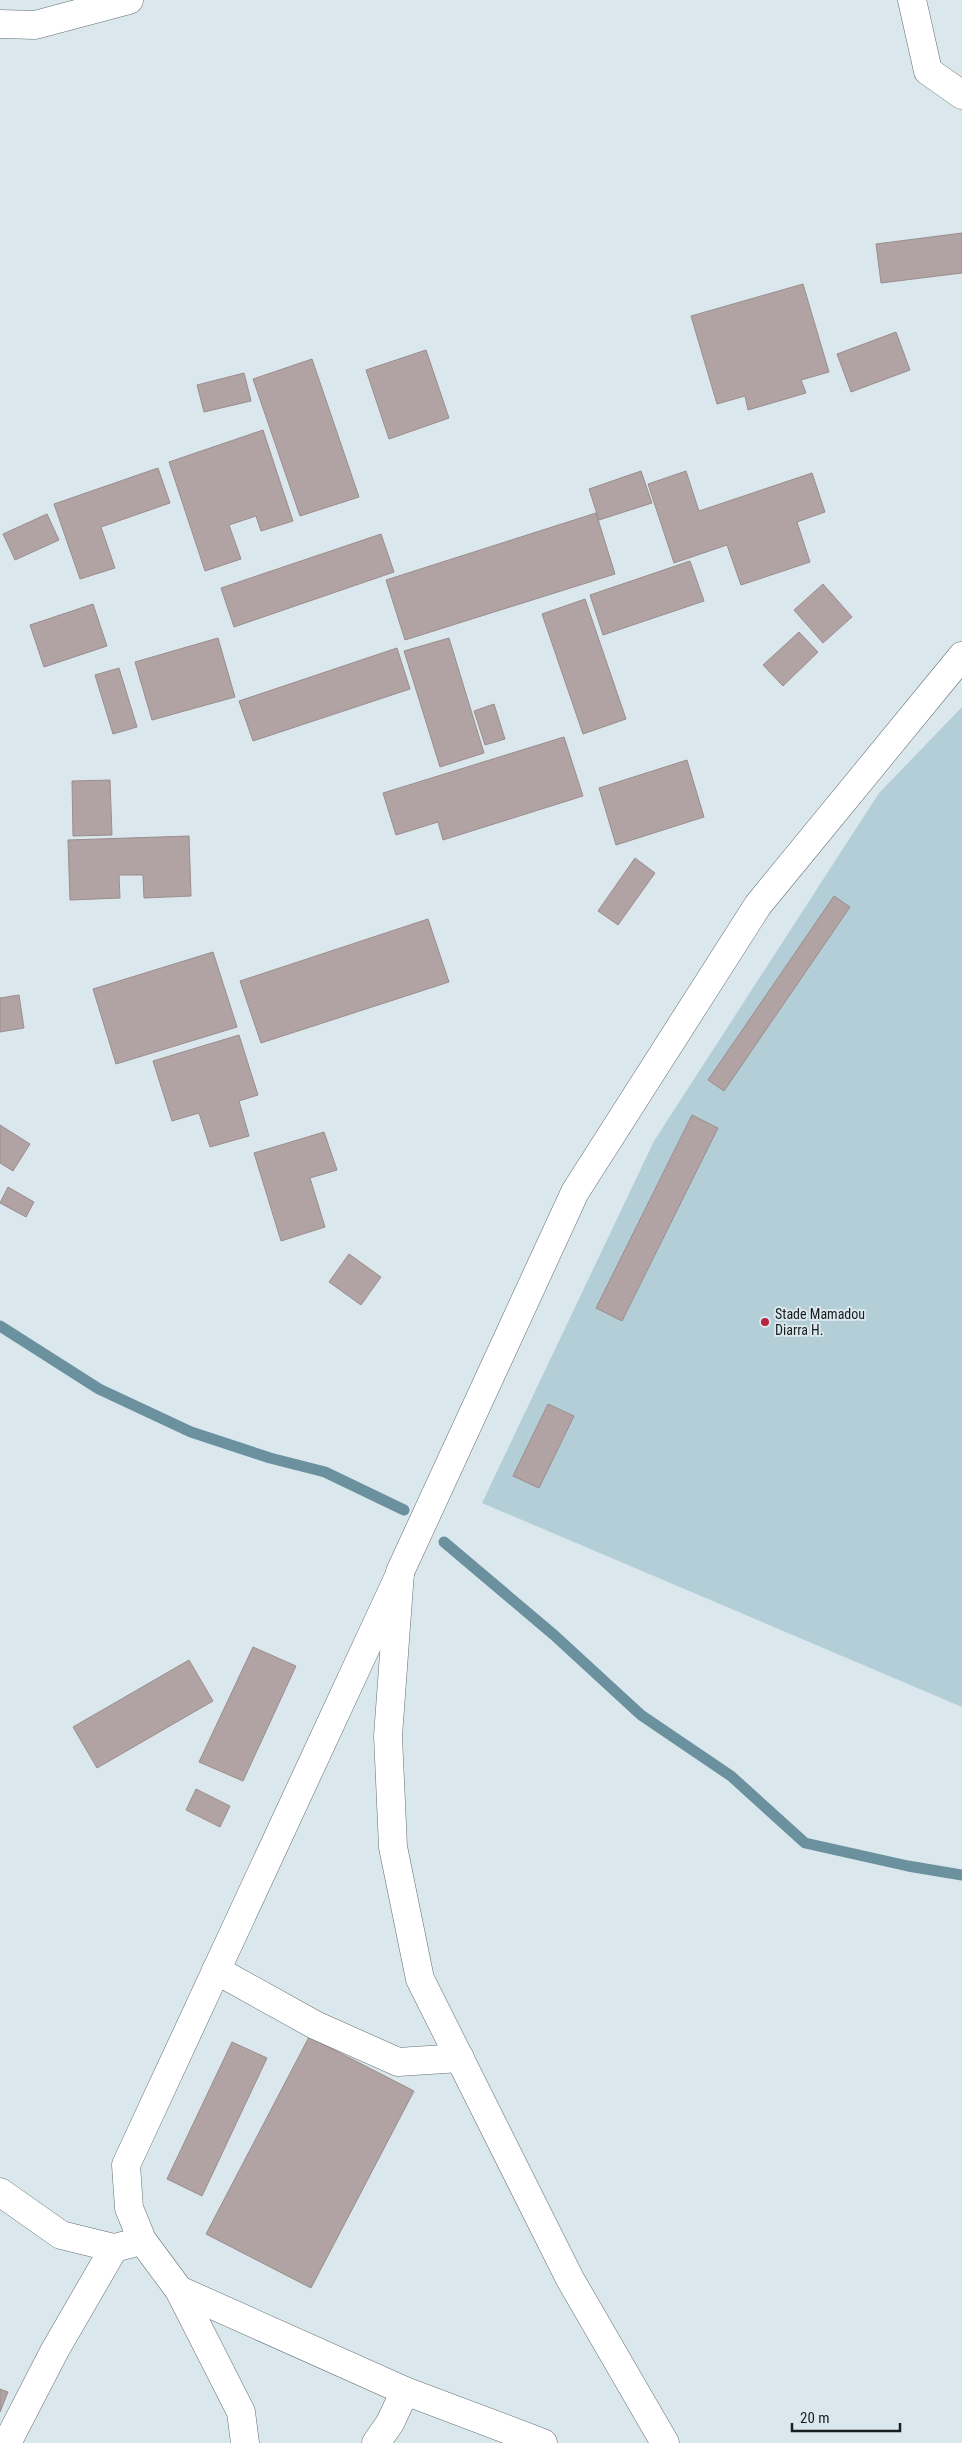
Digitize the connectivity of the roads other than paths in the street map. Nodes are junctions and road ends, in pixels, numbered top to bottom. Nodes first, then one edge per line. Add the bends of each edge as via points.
1 (129, 0) edge
2 (912, 0) edge
3 (0, 24) edge
4 (962, 95) edge
5 (962, 656) edge
6 (400, 1572) junction
7 (216, 1970) junction
8 (460, 2058) junction
9 (0, 2192) edge
10 (142, 2240) junction
11 (114, 2248) junction
12 (179, 2290) junction
13 (405, 2391) junction
14 (7, 2443) edge
15 (245, 2443) edge
16 (376, 2443) edge
17 (543, 2443) edge
18 (665, 2443) edge

1 - 3 street via 35,25
2 - 4 street via 928,71
5 - 6 street via 758,905 575,1192
6 - 7 street
6 - 8 street via 388,1736 393,1847 420,1978
7 - 8 street via 315,2025 398,2062
7 - 10 street via 126,2165 129,2208
8 - 18 street via 570,2279
9 - 11 street via 61,2235
10 - 11 street
10 - 12 street
11 - 14 street via 55,2350
12 - 13 street
12 - 15 street via 241,2412
13 - 16 street
13 - 17 street

